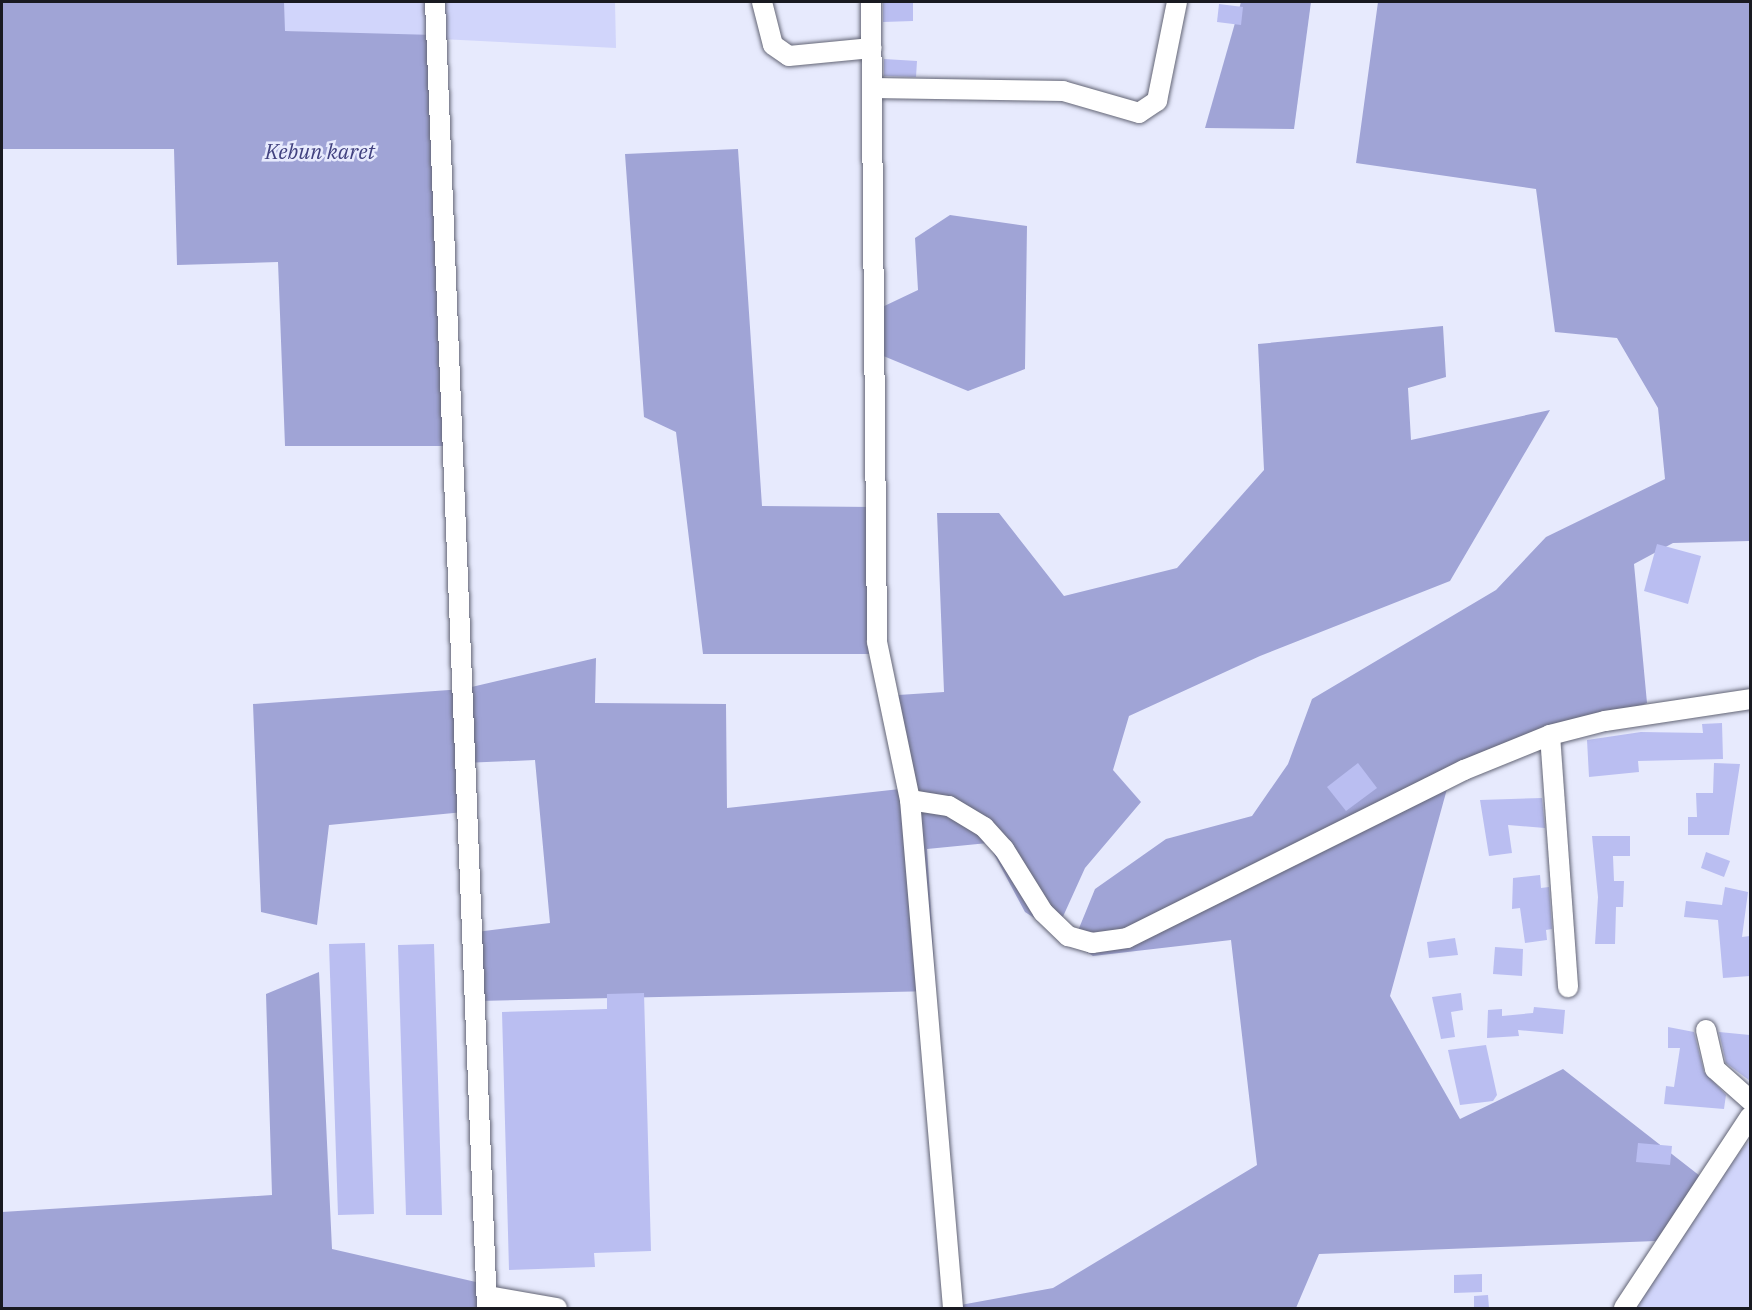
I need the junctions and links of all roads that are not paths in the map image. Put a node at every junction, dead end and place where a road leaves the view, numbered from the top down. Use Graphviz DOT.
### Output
graph roads {
  1 [pos="435,2"];
  2 [pos="762,2"];
  3 [pos="871,2"];
  4 [pos="1177,2"];
  5 [pos="872,48"];
  6 [pos="873,88"];
  7 [pos="1750,699"];
  8 [pos="1550,735"];
  9 [pos="910,800"];
  10 [pos="1568,987"];
  11 [pos="1706,1030"];
  12 [pos="1750,1100"];
  13 [pos="1750,1117"];
  14 [pos="487,1302"];
  15 [pos="557,1308"];
  16 [pos="953,1308"];
  17 [pos="1624,1308"];
  1 -- 14 [label="street"];
  2 -- 5 [label="street"];
  3 -- 5 [label="street"];
  4 -- 6 [label="street"];
  5 -- 6 [label="street"];
  6 -- 9 [label="street"];
  7 -- 8 [label="street"];
  8 -- 9 [label="street"];
  8 -- 10 [label="street"];
  9 -- 16 [label="street"];
  11 -- 12 [label="street"];
  13 -- 17 [label="street"];
  14 -- 15 [label="street"];
}
